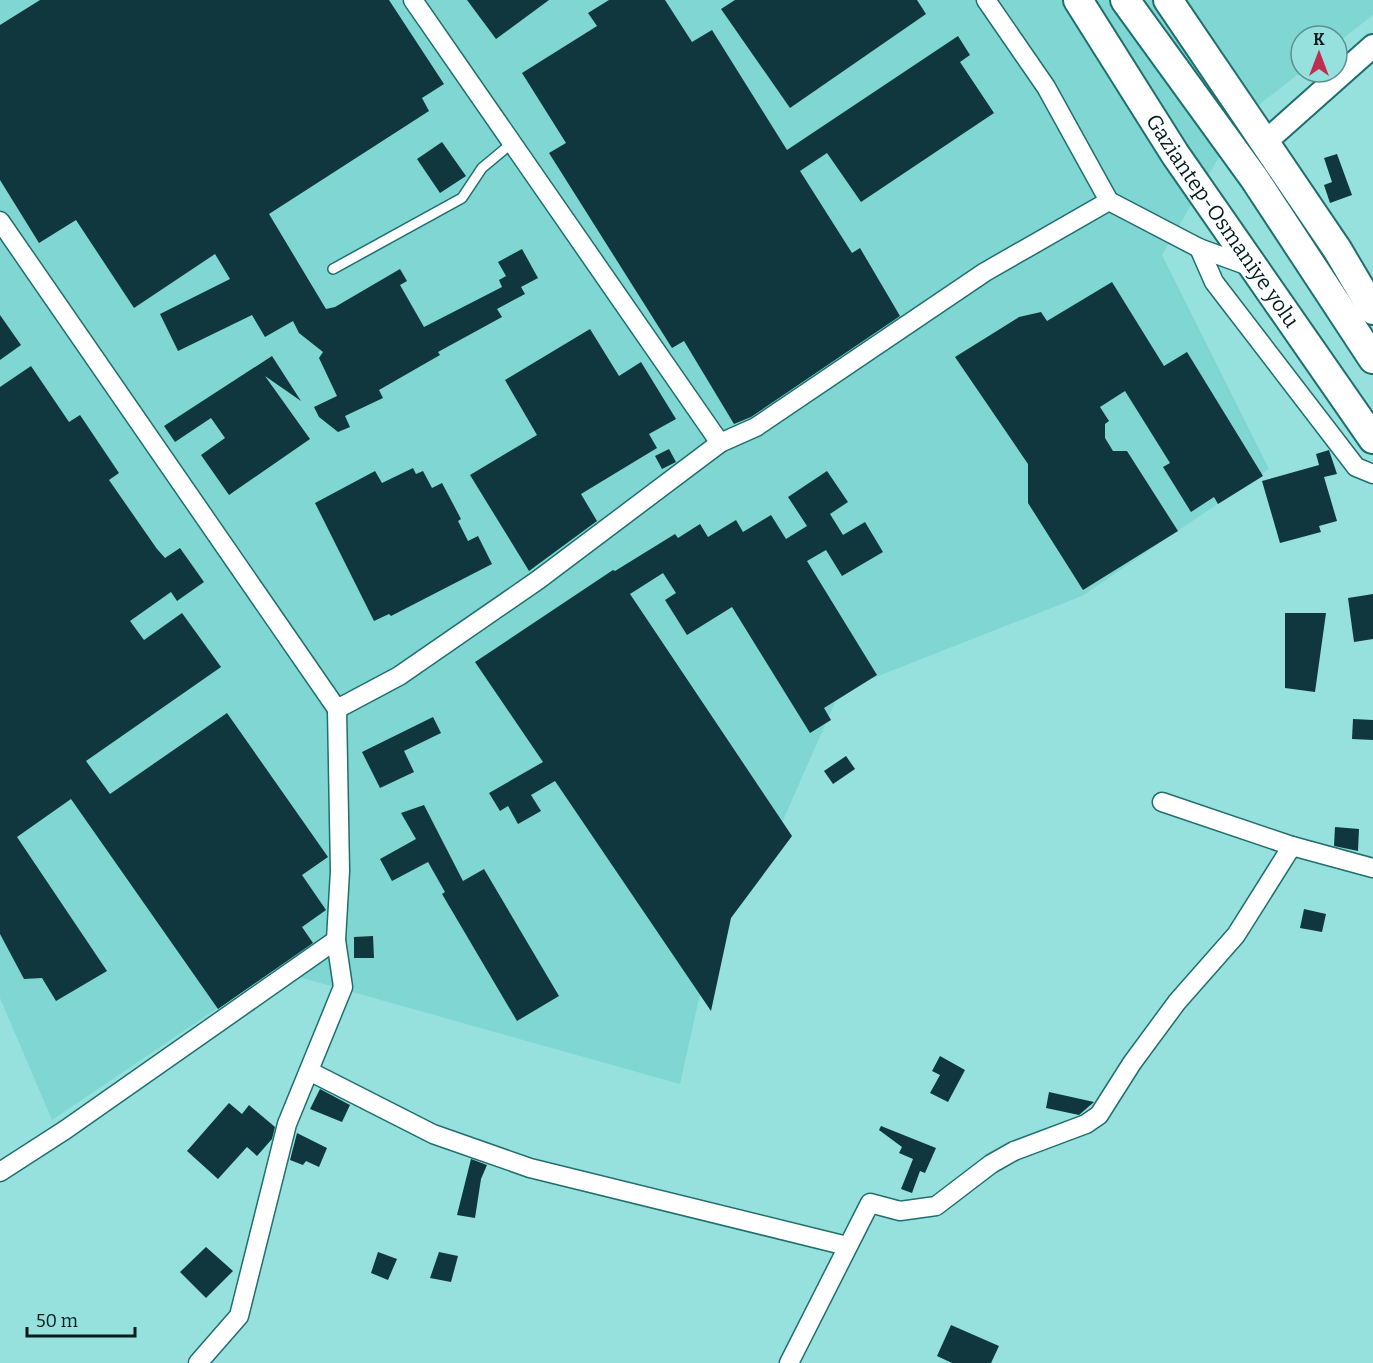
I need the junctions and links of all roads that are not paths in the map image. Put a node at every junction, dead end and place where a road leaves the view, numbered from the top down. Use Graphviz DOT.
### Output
graph roads {
  1 [pos="413,0"];
  2 [pos="986,0"];
  3 [pos="1060,0"];
  4 [pos="1078,0"];
  5 [pos="1125,0"];
  6 [pos="1147,0"];
  7 [pos="1168,0"];
  8 [pos="1373,46"];
  9 [pos="1208,116"];
  10 [pos="512,143"];
  11 [pos="1264,143"];
  12 [pos="1175,154"];
  13 [pos="1109,201"];
  14 [pos="0,221"];
  15 [pos="1198,248"];
  16 [pos="1254,268"];
  17 [pos="333,269"];
  18 [pos="1373,310"];
  19 [pos="1373,359"];
  20 [pos="1373,439"];
  21 [pos="720,443"];
  22 [pos="1373,474"];
  23 [pos="338,709"];
  24 [pos="1162,802"];
  25 [pos="1292,846"];
  26 [pos="1373,868"];
  27 [pos="336,940"];
  28 [pos="309,1071"];
  29 [pos="0,1172"];
  30 [pos="847,1245"];
  31 [pos="198,1363"];
  32 [pos="789,1363"];
  1 -- 10 [label="street"];
  2 -- 13 [label="street"];
  3 -- 12 [label="highway"];
  4 -- 12 [label="highway, Gaziantep-Osmaniye yolu"];
  5 -- 9 [label="highway"];
  6 -- 9 [label="highway"];
  7 -- 11 [label="highway"];
  8 -- 11 [label="street"];
  9 -- 19 [label="highway"];
  10 -- 17 [label="lane"];
  10 -- 21 [label="street"];
  11 -- 18 [label="highway"];
  12 -- 16 [label="highway, Gaziantep-Osmaniye yolu"];
  13 -- 15 [label="street"];
  13 -- 21 [label="street"];
  14 -- 23 [label="street"];
  15 -- 16 [label="street"];
  15 -- 22 [label="street"];
  16 -- 20 [label="highway, Gaziantep-Osmaniye yolu"];
  21 -- 23 [label="street"];
  23 -- 27 [label="street"];
  24 -- 25 [label="street"];
  25 -- 26 [label="street"];
  25 -- 30 [label="street"];
  27 -- 28 [label="street"];
  27 -- 29 [label="street"];
  28 -- 30 [label="street"];
  28 -- 31 [label="street"];
  30 -- 32 [label="street"];
}
